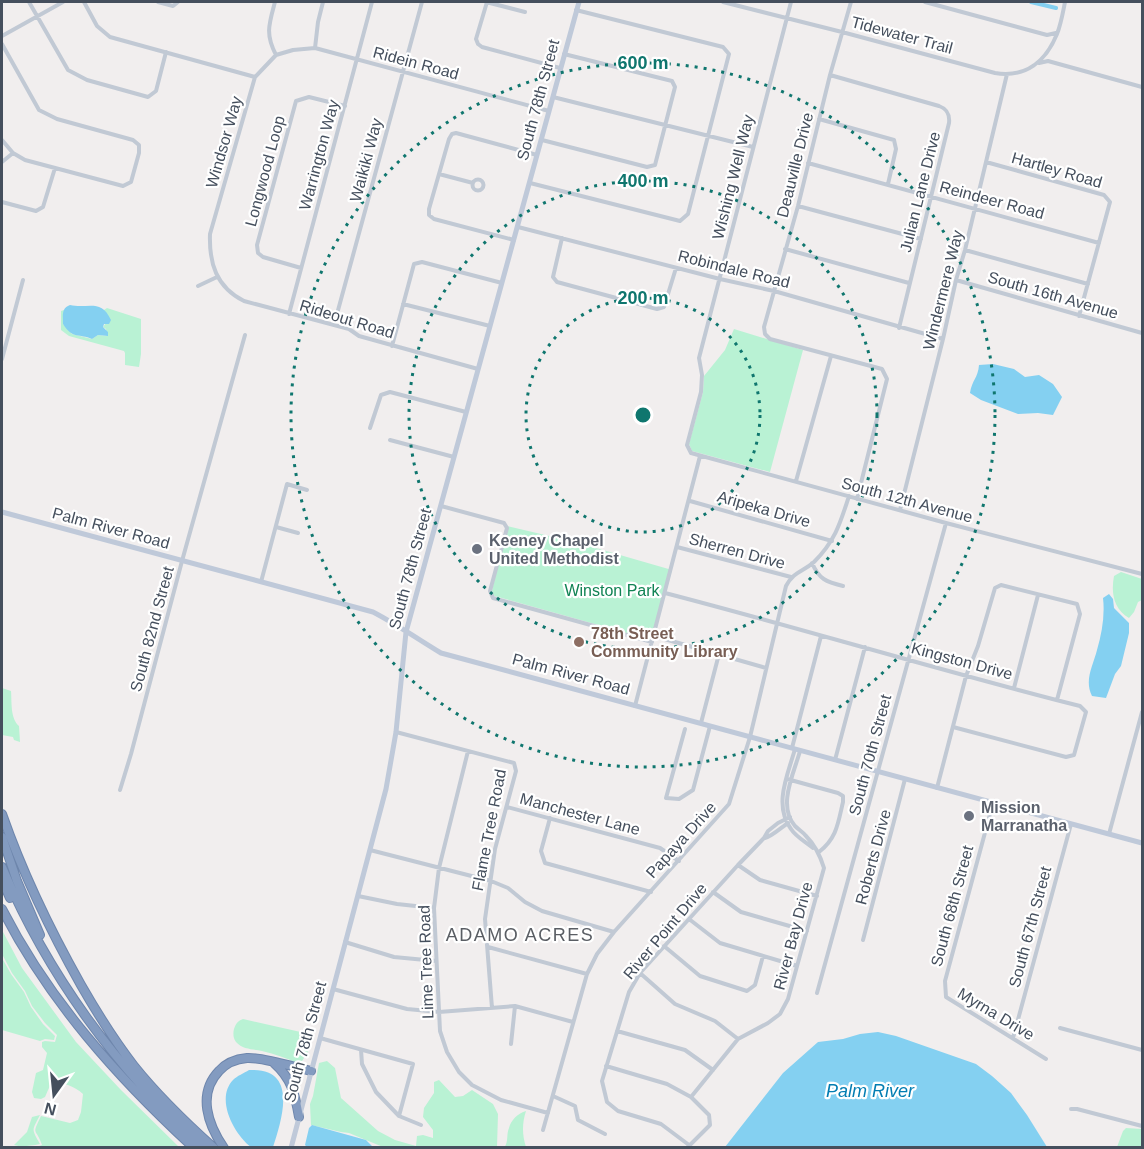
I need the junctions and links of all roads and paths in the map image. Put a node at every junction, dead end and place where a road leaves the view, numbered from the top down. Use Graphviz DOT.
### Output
graph roads {
  1 [pos="29,2"];
  2 [pos="63,2"];
  3 [pos="84,2"];
  4 [pos="158,2"];
  5 [pos="178,2"];
  6 [pos="275,2"];
  7 [pos="323,2"];
  8 [pos="372,2"];
  9 [pos="422,2"];
  10 [pos="486,2"];
  11 [pos="579,2"];
  12 [pos="723,2"];
  13 [pos="745,2"];
  14 [pos="791,2"];
  15 [pos="851,2"];
  16 [pos="925,2"];
  17 [pos="1065,2"];
  18 [pos="744,7"];
  19 [pos="576,10"];
  20 [pos="525,12"];
  21 [pos="37,16"];
  22 [pos="787,17"];
  23 [pos="842,32"];
  24 [pos="1057,33"];
  25 [pos="2,36"];
  26 [pos="2,44"];
  27 [pos="315,48"];
  28 [pos="166,52"];
  29 [pos="564,54"];
  30 [pos="276,55"];
  31 [pos="356,59"];
  32 [pos="1039,63"];
  33 [pos="560,68"];
  34 [pos="403,72"];
  35 [pos="1007,74"];
  36 [pos="830,75"];
  37 [pos="255,77"];
  38 [pos="1143,87"];
  39 [pos="553,96"];
  40 [pos="345,106"];
  41 [pos="549,111"];
  42 [pos="819,119"];
  43 [pos="665,125"];
  44 [pos="707,136"];
  45 [pos="541,139"];
  46 [pos="2,140"];
  47 [pos="753,147"];
  48 [pos="13,153"];
  49 [pos="537,154"];
  50 [pos="2,162"];
  51 [pos="986,162"];
  52 [pos="808,163"];
  53 [pos="55,168"];
  54 [pos="439,174"];
  55 [pos="529,182"];
  56 [pos="472,183"];
  57 [pos="888,184"];
  58 [pos="931,196"];
  59 [pos="2,202"];
  60 [pos="798,206"];
  61 [pos="975,208"];
  62 [pos="517,227"];
  63 [pos="562,238"];
  64 [pos="921,239"];
  65 [pos="514,240"];
  66 [pos="1099,243"];
  67 [pos="785,249"];
  68 [pos="965,250"];
  69 [pos="301,268"];
  70 [pos="676,268"];
  71 [pos="217,277"];
  72 [pos="720,279"];
  73 [pos="23,280"];
  74 [pos="956,280"];
  75 [pos="502,283"];
  76 [pos="909,283"];
  77 [pos="1088,284"];
  78 [pos="198,286"];
  79 [pos="774,291"];
  80 [pos="404,304"];
  81 [pos="289,314"];
  82 [pos="1080,316"];
  83 [pos="334,326"];
  84 [pos="490,327"];
  85 [pos="899,328"];
  86 [pos="1143,333"];
  87 [pos="245,335"];
  88 [pos="943,339"];
  89 [pos="392,346"];
  90 [pos="831,356"];
  91 [pos="2,359"];
  92 [pos="478,369"];
  93 [pos="466,412"];
  94 [pos="370,428"];
  95 [pos="390,440"];
  96 [pos="700,456"];
  97 [pos="454,457"];
  98 [pos="796,481"];
  99 [pos="307,490"];
  100 [pos="849,496"];
  101 [pos="857,499"];
  102 [pos="690,501"];
  103 [pos="441,506"];
  104 [pos="900,510"];
  105 [pos="2,512"];
  106 [pos="946,524"];
  107 [pos="276,527"];
  108 [pos="298,532"];
  109 [pos="832,541"];
  110 [pos="677,547"];
  111 [pos="182,561"];
  112 [pos="813,563"];
  113 [pos="1143,574"];
  114 [pos="791,577"];
  115 [pos="261,582"];
  116 [pos="843,586"];
  117 [pos="665,593"];
  118 [pos="1038,595"];
  119 [pos="777,622"];
  120 [pos="406,632"];
  121 [pos="654,636"];
  122 [pos="822,636"];
  123 [pos="652,642"];
  124 [pos="865,647"];
  125 [pos="719,654"];
  126 [pos="908,659"];
  127 [pos="766,668"];
  128 [pos="966,675"];
  129 [pos="1014,688"];
  130 [pos="1057,700"];
  131 [pos="635,706"];
  132 [pos="1143,712"];
  133 [pos="701,723"];
  134 [pos="710,726"];
  135 [pos="953,727"];
  136 [pos="685,729"];
  137 [pos="396,732"];
  138 [pos="750,737"];
  139 [pos="796,750"];
  140 [pos="468,751"];
  141 [pos="835,760"];
  142 [pos="878,772"];
  143 [pos="789,779"];
  144 [pos="905,779"];
  145 [pos="937,788"];
  146 [pos="120,790"];
  147 [pos="993,802"];
  148 [pos="507,807"];
  149 [pos="2,814"];
  150 [pos="550,818"];
  151 [pos="789,820"];
  152 [pos="1071,824"];
  153 [pos="1109,834"];
  154 [pos="2,837"];
  155 [pos="1143,843"];
  156 [pos="370,850"];
  157 [pos="819,852"];
  158 [pos="679,861"];
  159 [pos="738,865"];
  160 [pos="2,867"];
  161 [pos="439,868"];
  162 [pos="2,880"];
  163 [pos="491,881"];
  164 [pos="651,892"];
  165 [pos="713,892"];
  166 [pos="358,896"];
  167 [pos="817,896"];
  168 [pos="434,908"];
  169 [pos="2,909"];
  170 [pos="689,919"];
  171 [pos="807,931"];
  172 [pos="614,932"];
  173 [pos="863,940"];
  174 [pos="345,942"];
  175 [pos="664,946"];
  176 [pos="488,947"];
  177 [pos="763,956"];
  178 [pos="436,961"];
  179 [pos="797,966"];
  180 [pos="640,973"];
  181 [pos="587,974"];
  182 [pos="58,977"];
  183 [pos="945,981"];
  184 [pos="333,989"];
  185 [pos="69,993"];
  186 [pos="818,993"];
  187 [pos="515,1006"];
  188 [pos="492,1008"];
  189 [pos="439,1012"];
  190 [pos="573,1022"];
  191 [pos="1060,1028"];
  192 [pos="617,1031"];
  193 [pos="320,1038"];
  194 [pos="1013,1038"];
  195 [pos="738,1039"];
  196 [pos="512,1044"];
  197 [pos="361,1050"];
  198 [pos="1143,1050"];
  199 [pos="1046,1059"];
  200 [pos="273,1062"];
  201 [pos="606,1066"];
  202 [pos="713,1070"];
  203 [pos="311,1071"];
  204 [pos="553,1096"];
  205 [pos="691,1097"];
  206 [pos="1071,1109"];
  207 [pos="548,1113"];
  208 [pos="399,1116"];
  209 [pos="299,1117"];
  210 [pos="421,1125"];
  211 [pos="1143,1126"];
  212 [pos="543,1130"];
  213 [pos="604,1134"];
  214 [pos="688,1146"];
  215 [pos="194,1148"];
  216 [pos="204,1148"];
  217 [pos="214,1148"];
  218 [pos="224,1148"];
  219 [pos="291,1148"];
  1 -- 21 [label="street"];
  2 -- 21 [label="street"];
  3 -- 28 [label="street"];
  4 -- 5 [label="street"];
  6 -- 30 [label="street"];
  7 -- 27 [label="street"];
  8 -- 31 [label="street, Warrington Way"];
  9 -- 34 [label="street, Waikiki Way"];
  10 -- 20 [label="street"];
  10 -- 33 [label="street"];
  11 -- 19 [label="street, South 78th Street"];
  12 -- 18 [label="street, Tidewater Trail"];
  13 -- 18 [label="street"];
  14 -- 22 [label="street, Wishing Well Way"];
  15 -- 23 [label="street, Deauville Drive"];
  16 -- 24 [label="street"];
  17 -- 24 [label="street"];
  18 -- 22 [label="street, Tidewater Trail"];
  19 -- 29 [label="street, South 78th Street"];
  19 -- 44 [label="street"];
  21 -- 25 [label="street"];
  21 -- 28 [label="street"];
  22 -- 23 [label="street, Tidewater Trail"];
  22 -- 47 [label="street, Wishing Well Way"];
  23 -- 35 [label="street, Tidewater Trail"];
  23 -- 36 [label="street, Deauville Drive"];
  24 -- 32 [label="street"];
  26 -- 53 [label="street"];
  27 -- 30 [label="street, Ridein Road"];
  27 -- 31 [label="street, Ridein Road"];
  28 -- 37 [label="street"];
  29 -- 33 [label="street, South 78th Street"];
  29 -- 43 [label="street"];
  30 -- 37 [label="street, Windsor Way"];
  31 -- 34 [label="street, Ridein Road"];
  31 -- 40 [label="street, Warrington Way"];
  32 -- 35 [label="street, Tidewater Trail"];
  32 -- 38 [label="street"];
  33 -- 39 [label="street, South 78th Street"];
  34 -- 41 [label="street, Ridein Road"];
  34 -- 83 [label="street, Waikiki Way"];
  35 -- 51 [label="street, Windermere Way"];
  36 -- 42 [label="street, Deauville Drive"];
  36 -- 58 [label="street, Julian Lane Drive"];
  37 -- 71 [label="street, Windsor Way"];
  39 -- 41 [label="street, South 78th Street"];
  39 -- 43 [label="street"];
  40 -- 69 [label="street, Warrington Way"];
  40 -- 69 [label="street, Longwood Loop"];
  41 -- 45 [label="street, South 78th Street"];
  42 -- 52 [label="street, Deauville Drive"];
  42 -- 57 [label="street"];
  43 -- 44 [label="street"];
  43 -- 45 [label="street"];
  44 -- 47 [label="street"];
  44 -- 55 [label="street"];
  45 -- 49 [label="street, South 78th Street"];
  46 -- 48 [label="street"];
  47 -- 72 [label="street, Wishing Well Way"];
  48 -- 50 [label="street"];
  48 -- 53 [label="street"];
  49 -- 54 [label="street"];
  49 -- 55 [label="street, South 78th Street"];
  51 -- 61 [label="street, Windermere Way"];
  51 -- 66 [label="street, Hartley Road"];
  52 -- 57 [label="street, Reindeer Road"];
  52 -- 60 [label="street, Deauville Drive"];
  53 -- 59 [label="street"];
  54 -- 56 [label="street"];
  54 -- 65 [label="street"];
  55 -- 62 [label="street, South 78th Street"];
  57 -- 58 [label="street, Reindeer Road"];
  58 -- 61 [label="street, Reindeer Road"];
  58 -- 64 [label="street, Julian Lane Drive"];
  60 -- 64 [label="street"];
  60 -- 67 [label="street, Deauville Drive"];
  61 -- 66 [label="street, Reindeer Road"];
  61 -- 68 [label="street, Windermere Way"];
  62 -- 63 [label="street, Robindale Road"];
  62 -- 65 [label="street, South 78th Street"];
  63 -- 70 [label="street, Robindale Road"];
  63 -- 70 [label="street"];
  64 -- 76 [label="street, Julian Lane Drive"];
  65 -- 75 [label="street, South 78th Street"];
  66 -- 77 [label="street, Hartley Road"];
  67 -- 76 [label="street"];
  67 -- 79 [label="street, Deauville Drive"];
  68 -- 74 [label="street, Windermere Way"];
  68 -- 77 [label="street"];
  69 -- 81 [label="street, Warrington Way"];
  70 -- 72 [label="street, Robindale Road"];
  71 -- 78 [label="street"];
  71 -- 81 [label="street, Rideout Road"];
  72 -- 79 [label="street, Robindale Road"];
  72 -- 96 [label="street, Wishing Well Way"];
  73 -- 91 [label="street"];
  74 -- 82 [label="street, South 16th Avenue"];
  74 -- 88 [label="street, Windermere Way"];
  75 -- 80 [label="street"];
  75 -- 84 [label="street, South 78th Street"];
  76 -- 85 [label="street, Julian Lane Drive"];
  77 -- 82 [label="street, Hartley Road"];
  79 -- 85 [label="street, Robindale Road"];
  79 -- 90 [label="street, Deauville Drive"];
  80 -- 84 [label="street"];
  80 -- 89 [label="street"];
  81 -- 83 [label="street, Rideout Road"];
  82 -- 86 [label="street, South 16th Avenue"];
  83 -- 89 [label="street, Rideout Road"];
  84 -- 92 [label="street, South 78th Street"];
  85 -- 88 [label="street, Robindale Road"];
  87 -- 111 [label="street, South 82nd Street"];
  88 -- 104 [label="street, Windermere Way"];
  89 -- 92 [label="street, Rideout Road"];
  90 -- 98 [label="street"];
  90 -- 101 [label="street"];
  92 -- 93 [label="street, South 78th Street"];
  93 -- 94 [label="street"];
  93 -- 97 [label="street, South 78th Street"];
  95 -- 97 [label="street"];
  96 -- 98 [label="street, South 12th Avenue"];
  96 -- 102 [label="street"];
  97 -- 103 [label="street, South 78th Street"];
  98 -- 100 [label="street, South 12th Avenue"];
  99 -- 107 [label="street"];
  100 -- 101 [label="street, South 12th Avenue"];
  100 -- 109 [label="street"];
  101 -- 104 [label="street, South 12th Avenue"];
  102 -- 109 [label="street, Aripeka Drive"];
  102 -- 110 [label="street"];
  103 -- 120 [label="street, South 78th Street"];
  103 -- 123 [label="street"];
  104 -- 106 [label="street, South 12th Avenue"];
  105 -- 111 [label="street, Palm River Road"];
  106 -- 113 [label="street, South 12th Avenue"];
  106 -- 126 [label="street, South 70th Street"];
  107 -- 108 [label="street"];
  107 -- 115 [label="street"];
  109 -- 112 [label="street"];
  110 -- 114 [label="street, Sherren Drive"];
  110 -- 117 [label="street"];
  111 -- 115 [label="street, Palm River Road"];
  111 -- 146 [label="street, South 82nd Street"];
  112 -- 114 [label="street"];
  112 -- 116 [label="street"];
  114 -- 119 [label="street, Papaya Drive"];
  115 -- 120 [label="street, Palm River Road"];
  117 -- 119 [label="street, Kingston Drive"];
  117 -- 121 [label="street"];
  118 -- 128 [label="street"];
  118 -- 129 [label="street"];
  118 -- 130 [label="street"];
  119 -- 122 [label="street, Kingston Drive"];
  119 -- 127 [label="street, Papaya Drive"];
  120 -- 131 [label="street, Palm River Road"];
  120 -- 137 [label="street, South 78th Street"];
  121 -- 123 [label="street"];
  121 -- 125 [label="street"];
  122 -- 124 [label="street, Kingston Drive"];
  122 -- 139 [label="street"];
  123 -- 131 [label="street"];
  124 -- 126 [label="street, Kingston Drive"];
  124 -- 141 [label="street"];
  125 -- 127 [label="street"];
  125 -- 133 [label="street"];
  126 -- 128 [label="street, Kingston Drive"];
  126 -- 142 [label="street, South 70th Street"];
  127 -- 138 [label="street, Papaya Drive"];
  128 -- 129 [label="street, Kingston Drive"];
  128 -- 135 [label="street"];
  129 -- 130 [label="street, Kingston Drive"];
  130 -- 135 [label="street, Kingston Drive"];
  131 -- 133 [label="street, Palm River Road"];
  132 -- 153 [label="street"];
  133 -- 134 [label="street, Palm River Road"];
  134 -- 136 [label="street"];
  134 -- 138 [label="street, Palm River Road"];
  135 -- 145 [label="street"];
  137 -- 140 [label="street"];
  137 -- 156 [label="street, South 78th Street"];
  138 -- 139 [label="street, Palm River Road"];
  138 -- 158 [label="street, Papaya Drive"];
  139 -- 141 [label="street, Palm River Road"];
  139 -- 143 [label="street"];
  140 -- 148 [label="street, Flame Tree Road"];
  140 -- 161 [label="street, Lime Tree Road"];
  141 -- 142 [label="street, Palm River Road"];
  142 -- 144 [label="street, Palm River Road"];
  142 -- 186 [label="street, South 70th Street"];
  143 -- 151 [label="street"];
  143 -- 157 [label="street"];
  144 -- 145 [label="street, Palm River Road"];
  144 -- 173 [label="street, Roberts Drive"];
  145 -- 147 [label="street, Palm River Road"];
  147 -- 152 [label="street, Palm River Road"];
  147 -- 183 [label="street, South 68th Street"];
  148 -- 150 [label="street, Manchester Lane"];
  148 -- 163 [label="street, Flame Tree Road"];
  149 -- 217 [label="highway"];
  150 -- 158 [label="street, Manchester Lane"];
  150 -- 164 [label="street"];
  151 -- 157 [label="street"];
  151 -- 159 [label="street, River Point Drive"];
  152 -- 153 [label="street, Palm River Road"];
  152 -- 194 [label="street, South 67th Street"];
  153 -- 155 [label="street, Palm River Road"];
  154 -- 182 [label="highway"];
  156 -- 161 [label="street"];
  156 -- 166 [label="street, South 78th Street"];
  157 -- 167 [label="street, River Bay Drive"];
  158 -- 164 [label="street, Papaya Drive"];
  159 -- 165 [label="street, River Point Drive"];
  159 -- 167 [label="street"];
  160 -- 182 [label="highway"];
  161 -- 163 [label="street"];
  161 -- 168 [label="street, Lime Tree Road"];
  162 -- 185 [label="highway"];
  163 -- 172 [label="street"];
  163 -- 176 [label="street, Flame Tree Road"];
  164 -- 172 [label="street, Papaya Drive"];
  165 -- 170 [label="street, River Point Drive"];
  165 -- 171 [label="street"];
  166 -- 168 [label="street"];
  166 -- 174 [label="street, South 78th Street"];
  167 -- 171 [label="street, River Bay Drive"];
  168 -- 178 [label="street, Lime Tree Road"];
  169 -- 215 [label="highway"];
  170 -- 175 [label="street, River Point Drive"];
  170 -- 177 [label="street"];
  171 -- 179 [label="street, River Bay Drive"];
  172 -- 181 [label="street, Papaya Drive"];
  174 -- 178 [label="street"];
  174 -- 184 [label="street, South 78th Street"];
  175 -- 177 [label="street"];
  175 -- 180 [label="street, River Point Drive"];
  176 -- 181 [label="street"];
  176 -- 188 [label="street, Flame Tree Road"];
  177 -- 179 [label="street"];
  178 -- 189 [label="street, Lime Tree Road"];
  179 -- 195 [label="street, River Bay Drive"];
  180 -- 192 [label="street, River Point Drive"];
  180 -- 195 [label="street"];
  181 -- 190 [label="street, Papaya Drive"];
  182 -- 185 [label="highway"];
  183 -- 194 [label="street, Myrna Drive"];
  184 -- 189 [label="street"];
  184 -- 193 [label="street, South 78th Street"];
  185 -- 216 [label="highway"];
  187 -- 188 [label="street"];
  187 -- 190 [label="street"];
  187 -- 196 [label="street"];
  188 -- 189 [label="street"];
  189 -- 207 [label="street, Lime Tree Road"];
  190 -- 204 [label="street, Papaya Drive"];
  191 -- 198 [label="street"];
  192 -- 201 [label="street, River Point Drive"];
  192 -- 202 [label="street"];
  193 -- 197 [label="street"];
  193 -- 203 [label="street, South 78th Street"];
  194 -- 199 [label="street, Myrna Drive"];
  195 -- 202 [label="street, River Bay Drive"];
  197 -- 208 [label="street"];
  197 -- 208 [label="street"];
  200 -- 203 [label="highway"];
  200 -- 209 [label="highway"];
  200 -- 218 [label="highway"];
  201 -- 205 [label="street"];
  201 -- 214 [label="street, River Point Drive"];
  202 -- 205 [label="street, River Bay Drive"];
  203 -- 209 [label="street, South 78th Street"];
  204 -- 207 [label="street, Papaya Drive"];
  204 -- 213 [label="street"];
  205 -- 214 [label="street"];
  206 -- 211 [label="street"];
  207 -- 212 [label="street, Papaya Drive"];
  208 -- 210 [label="street"];
  209 -- 219 [label="street, South 78th Street"];
}
